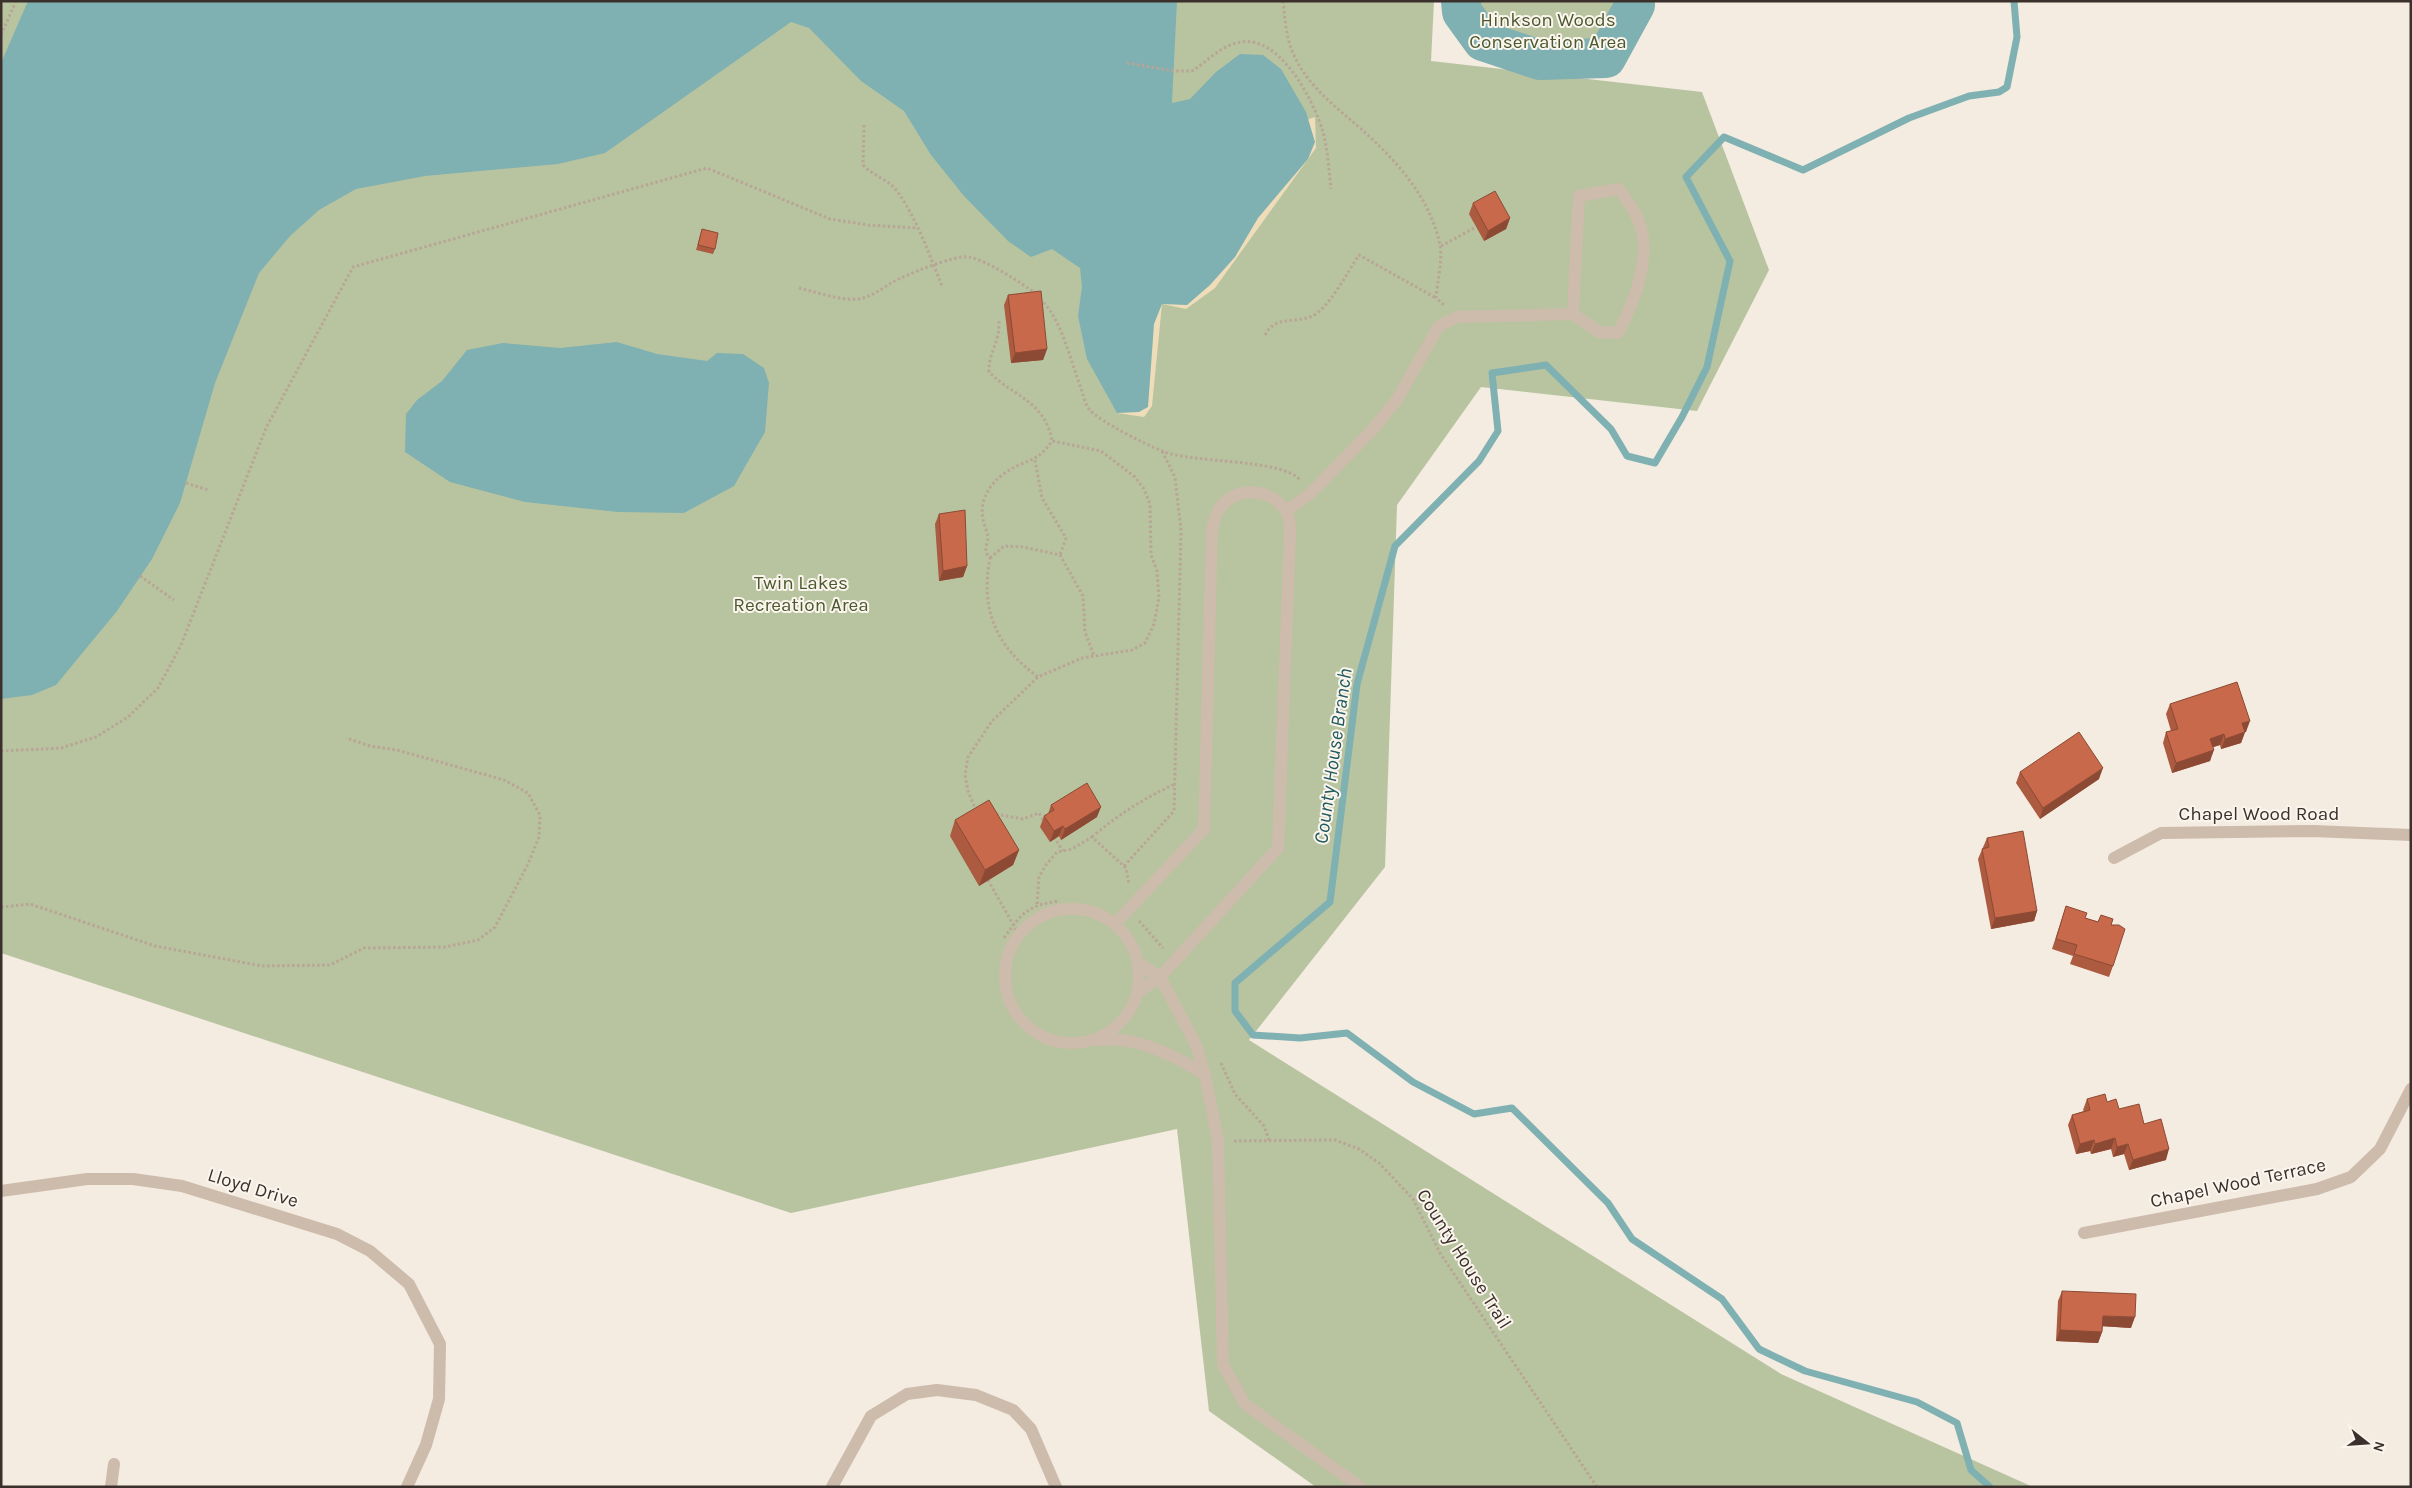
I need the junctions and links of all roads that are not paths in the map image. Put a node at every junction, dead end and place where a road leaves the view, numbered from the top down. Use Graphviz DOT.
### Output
graph roads {
  1 [pos="1573,314"];
  2 [pos="1286,512"];
  3 [pos="2411,835"];
  4 [pos="2114,858"];
  5 [pos="1115,924"];
  6 [pos="1138,964"];
  7 [pos="1160,978"];
  8 [pos="1138,992"];
  9 [pos="1093,1041"];
  10 [pos="1205,1075"];
  11 [pos="2411,1089"];
  12 [pos="1,1191"];
  13 [pos="2084,1233"];
  14 [pos="114,1464"];
  15 [pos="111,1487"];
  16 [pos="407,1487"];
  17 [pos="832,1487"];
  18 [pos="1056,1487"];
  19 [pos="1360,1487"];
  1 -- 1 [label="street"];
  1 -- 2 [label="street"];
  2 -- 5 [label="street"];
  2 -- 7 [label="street"];
  3 -- 4 [label="street, Chapel Wood Road"];
  5 -- 6 [label="street"];
  5 -- 9 [label="street"];
  6 -- 7 [label="street"];
  6 -- 8 [label="street"];
  7 -- 8 [label="street"];
  7 -- 10 [label="street"];
  8 -- 9 [label="street"];
  9 -- 10 [label="street"];
  10 -- 19 [label="street"];
  11 -- 13 [label="street, Chapel Wood Terrace"];
  12 -- 16 [label="street, Lloyd Drive"];
  14 -- 15 [label="street"];
  17 -- 18 [label="street"];
}
